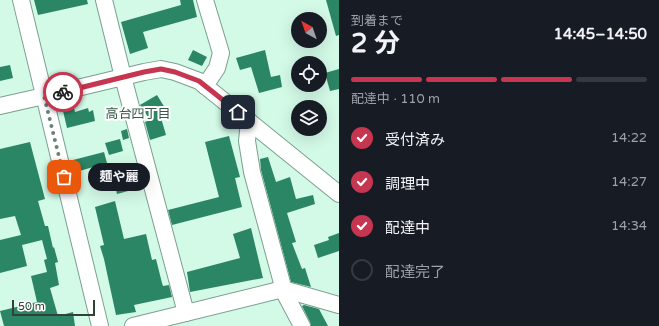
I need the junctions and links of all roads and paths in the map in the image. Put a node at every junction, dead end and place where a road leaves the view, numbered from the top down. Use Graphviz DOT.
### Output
graph roads {
  1 [pos="21,0"];
  2 [pos="104,0"];
  3 [pos="205,0"];
  4 [pos="123,77"];
  5 [pos="205,86"];
  6 [pos="44,96"];
  7 [pos="0,106"];
  8 [pos="249,121"];
  9 [pos="339,194"];
  10 [pos="283,289"];
  11 [pos="339,305"];
  12 [pos="186,313"];
  13 [pos="100,326"];
  14 [pos="133,326"];
  15 [pos="302,326"];
  1 -- 6 [label="street"];
  2 -- 4 [label="street"];
  3 -- 5 [label="street"];
  4 -- 5 [label="street"];
  4 -- 6 [label="street"];
  4 -- 12 [label="street"];
  5 -- 8 [label="street"];
  6 -- 7 [label="street"];
  6 -- 13 [label="street"];
  8 -- 9 [label="street"];
  8 -- 10 [label="street"];
  10 -- 11 [label="street"];
  10 -- 12 [label="street"];
  10 -- 15 [label="street"];
  12 -- 14 [label="street"];
}
